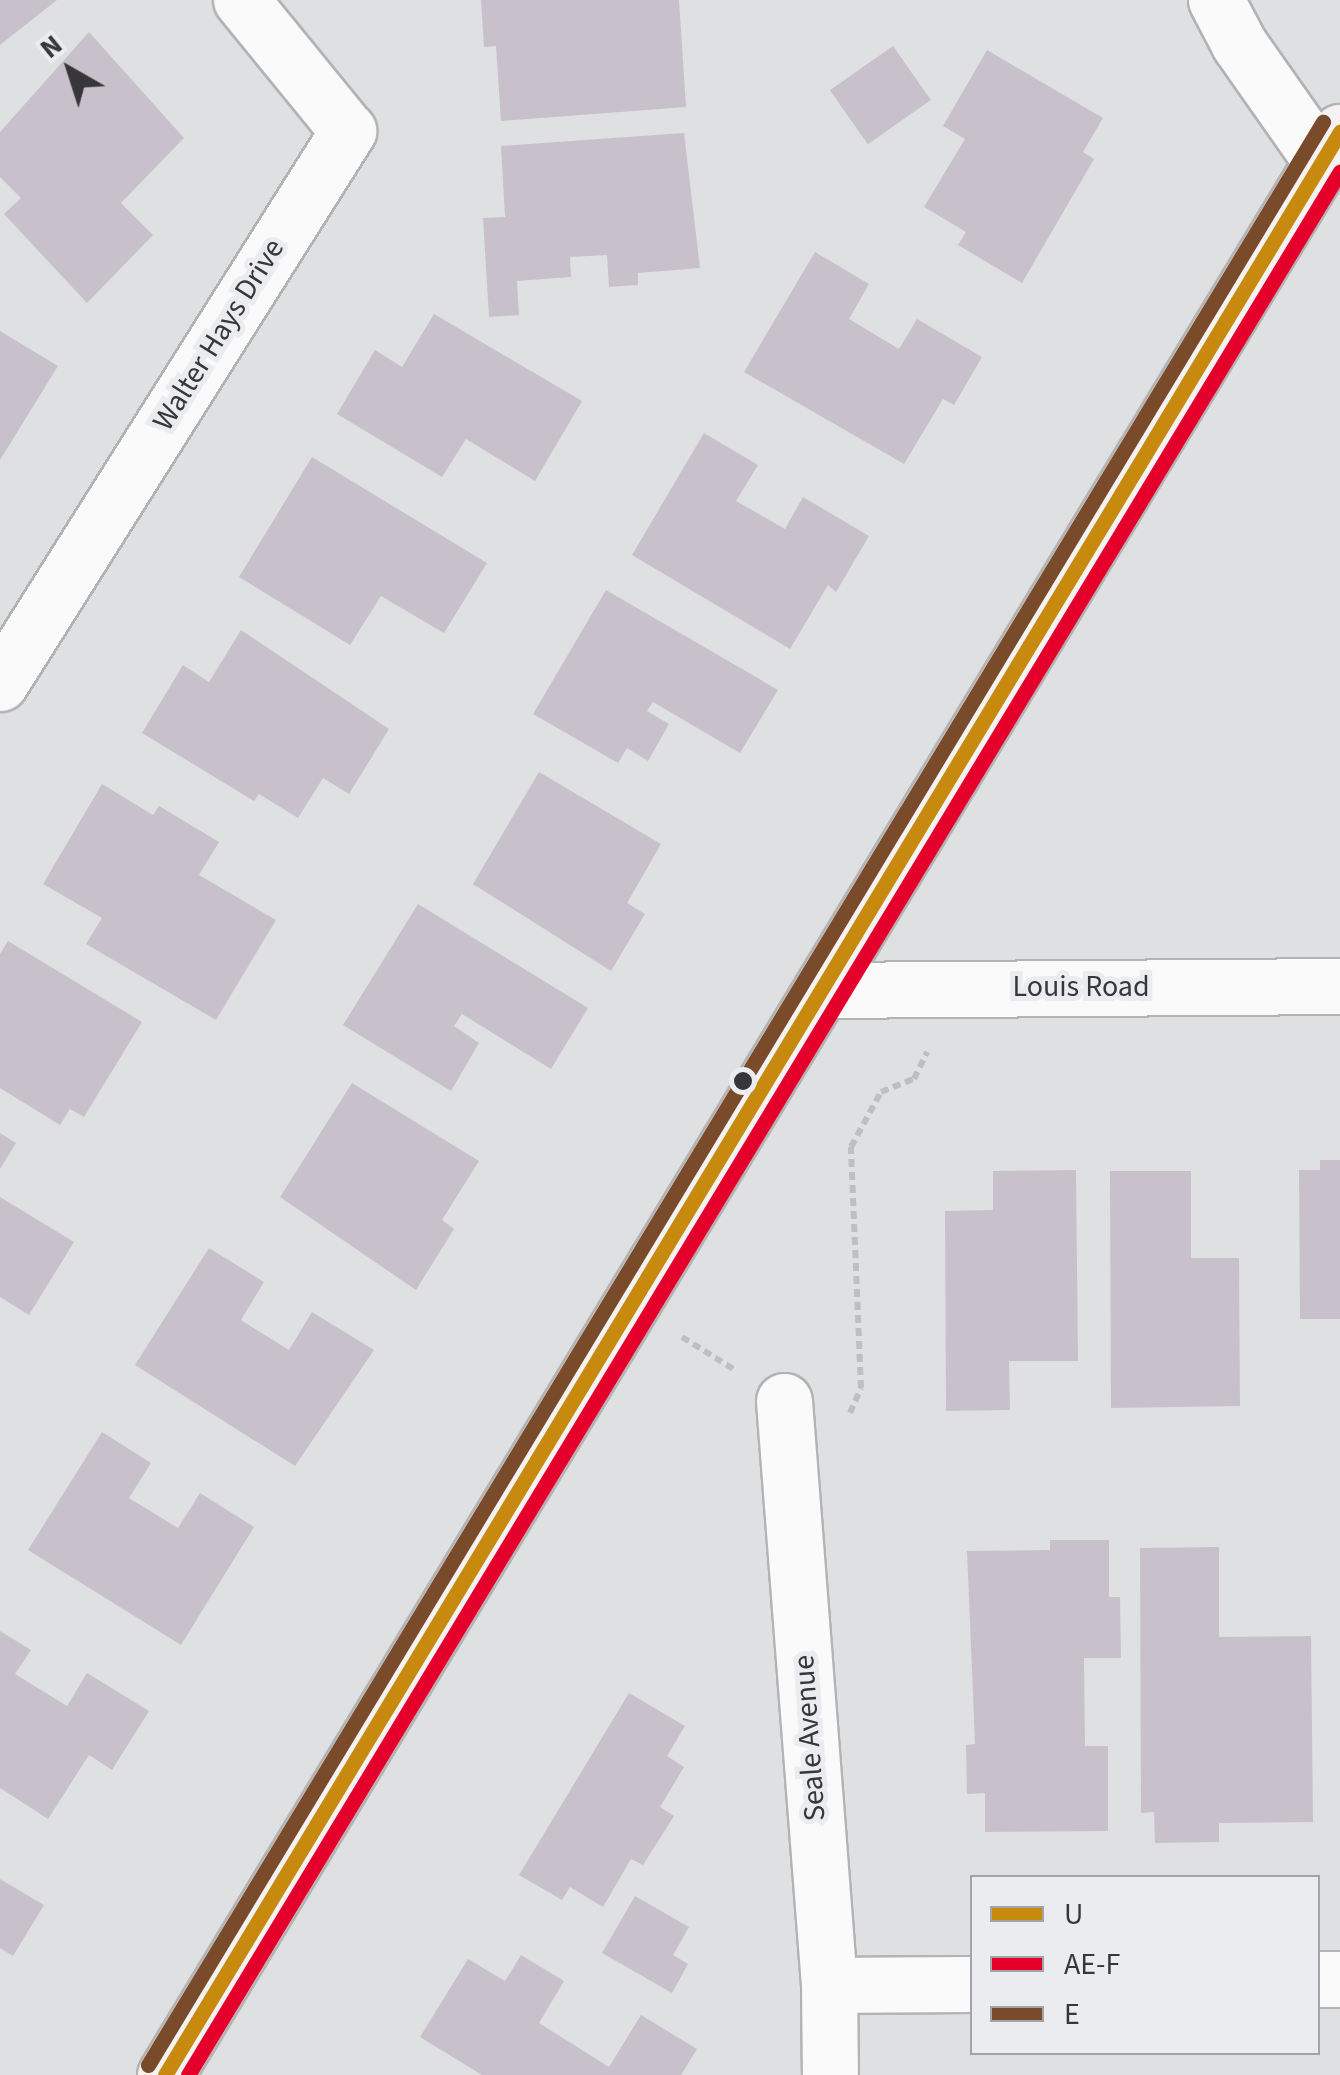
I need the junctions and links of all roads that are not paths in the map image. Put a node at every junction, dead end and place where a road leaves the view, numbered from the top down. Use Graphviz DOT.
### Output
graph roads {
  1 [pos="241,0"];
  2 [pos="1216,0"];
  3 [pos="1331,147"];
  4 [pos="0,683"];
  5 [pos="1340,986"];
  6 [pos="822,990"];
  7 [pos="784,1401"];
  8 [pos="970,1984"];
  9 [pos="829,1985"];
  10 [pos="164,2075"];
  11 [pos="830,2075"];
  1 -- 4 [label="street, Walter Hays Drive"];
  2 -- 3 [label="street"];
  3 -- 6 [label="main road"];
  5 -- 6 [label="street, Louis Road"];
  6 -- 10 [label="main road"];
  7 -- 9 [label="street, Seale Avenue"];
  8 -- 9 [label="street"];
  9 -- 11 [label="street, Seale Avenue"];
}
